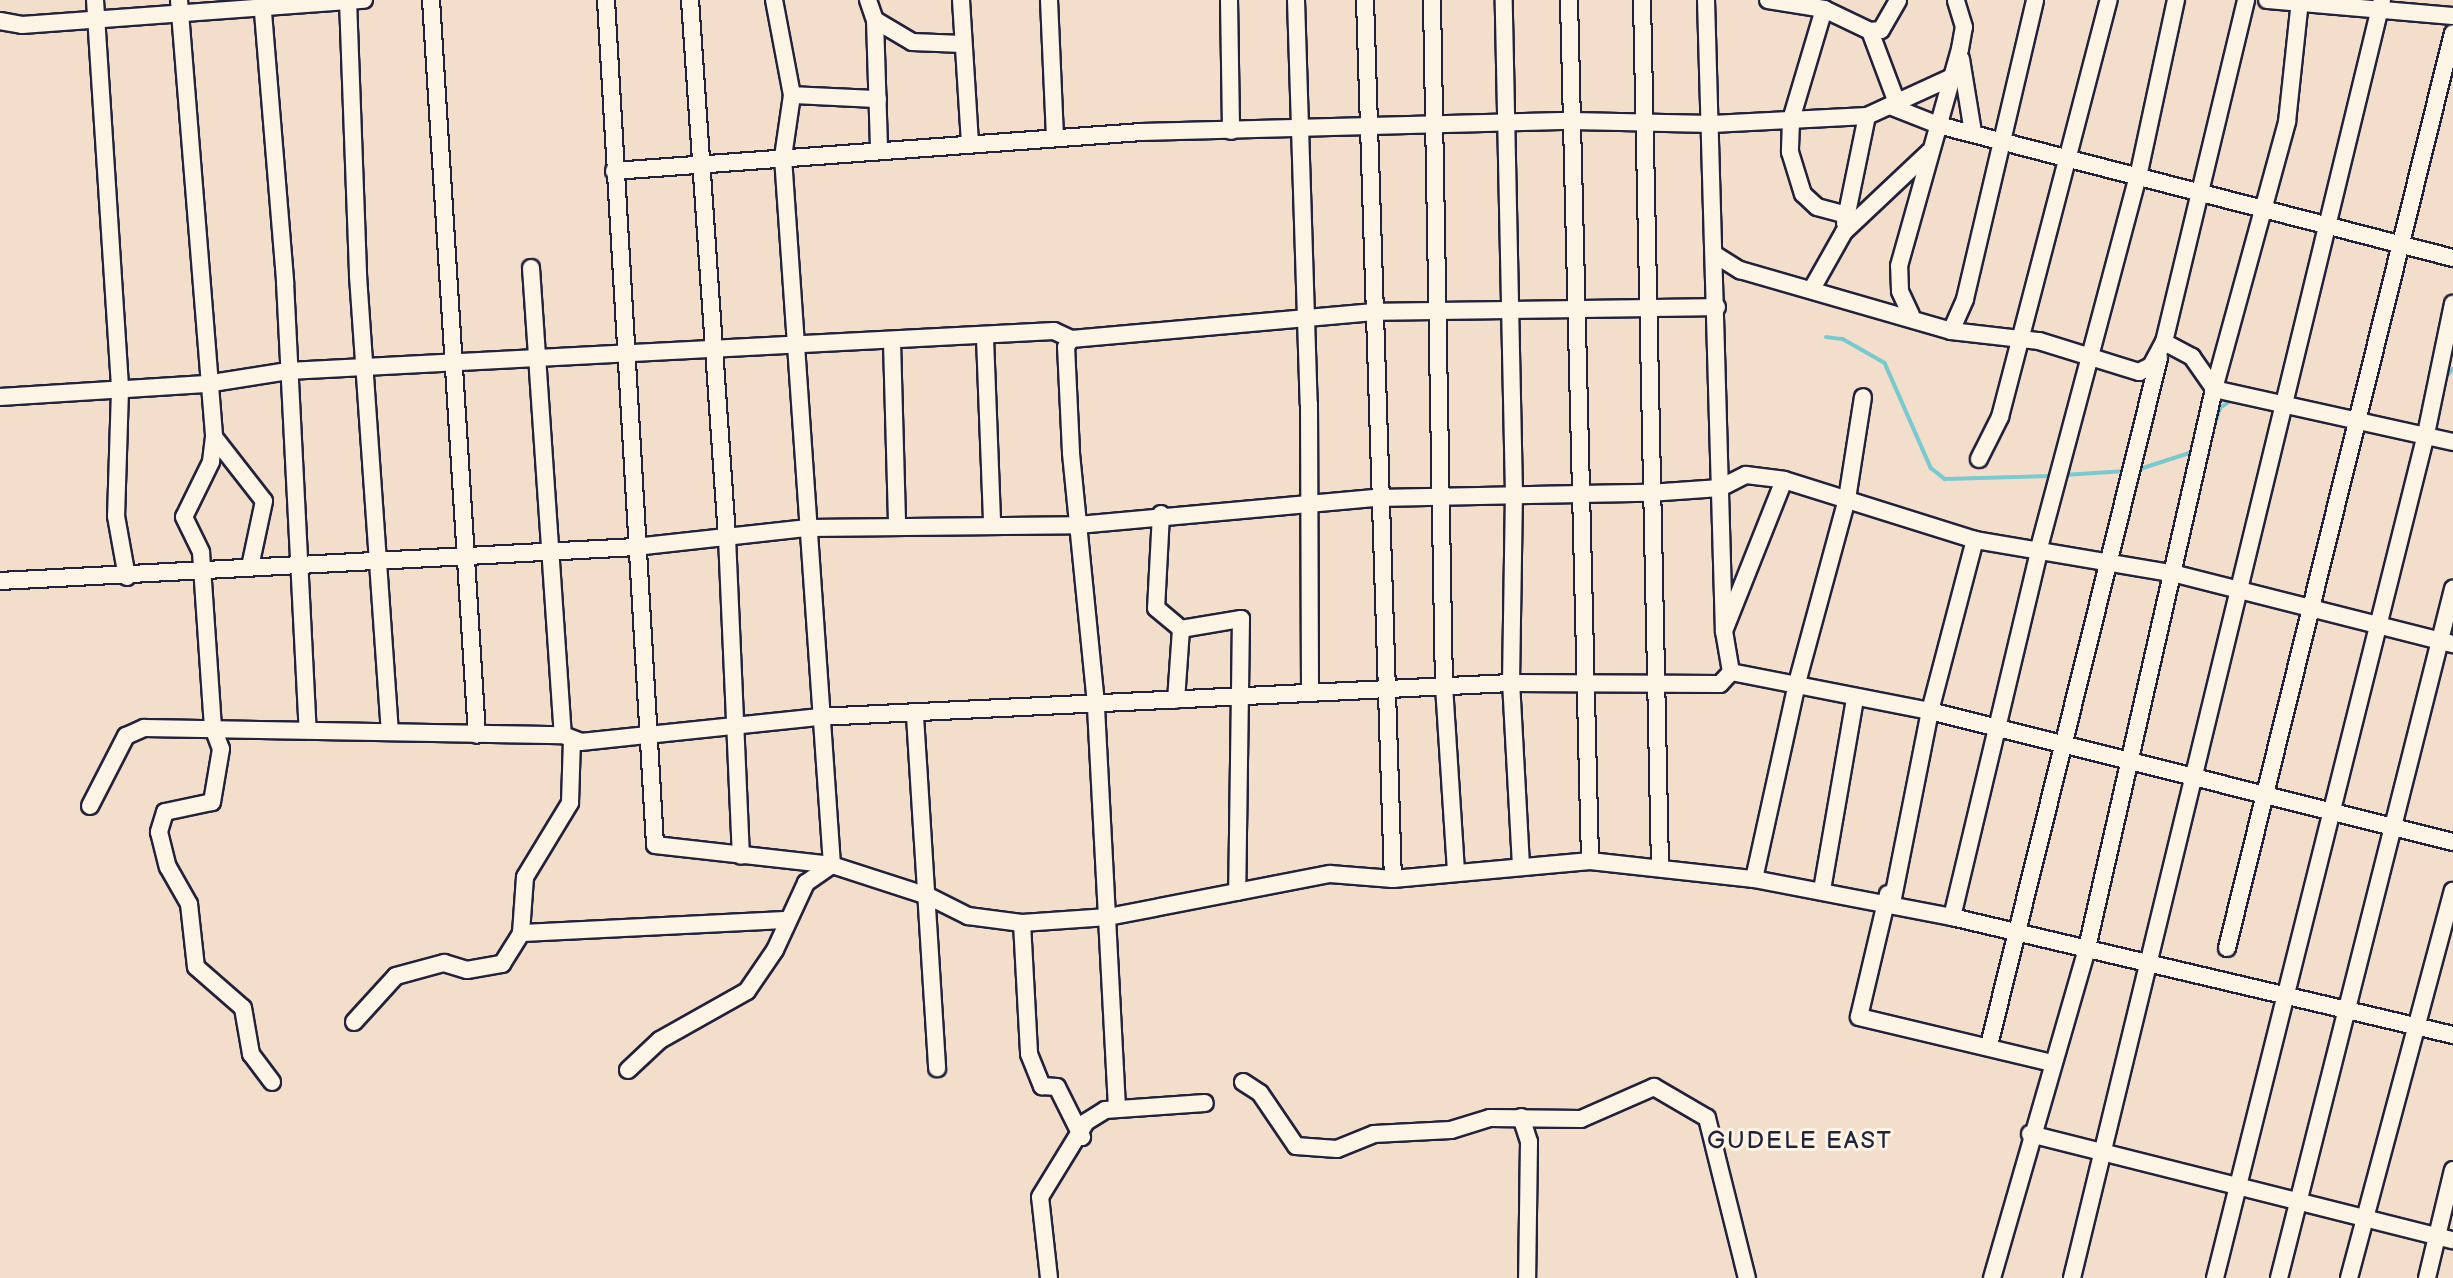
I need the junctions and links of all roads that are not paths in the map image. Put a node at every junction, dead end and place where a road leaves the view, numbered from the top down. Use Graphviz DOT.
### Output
graph roads {
  1 [pos="179,0"];
  2 [pos="262,0"];
  3 [pos="348,0"];
  4 [pos="364,0"];
  5 [pos="431,0"];
  6 [pos="607,0"];
  7 [pos="690,0"];
  8 [pos="774,0"];
  9 [pos="868,0"];
  10 [pos="961,0"];
  11 [pos="1049,0"];
  12 [pos="1229,0"];
  13 [pos="1296,0"];
  14 [pos="1365,0"];
  15 [pos="1432,0"];
  16 [pos="1504,0"];
  17 [pos="1569,0"];
  18 [pos="1642,0"];
  19 [pos="1706,0"];
  20 [pos="1768,0"];
  21 [pos="1898,0"];
  22 [pos="1956,0"];
  23 [pos="2035,0"];
  24 [pos="2109,0"];
  25 [pos="2176,0"];
  26 [pos="2246,0"];
  27 [pos="2267,0"];
  28 [pos="2300,3"];
  29 [pos="2382,3"];
  30 [pos="96,7"];
  31 [pos="1824,9"];
  32 [pos="2453,16"];
  33 [pos="875,20"];
  34 [pos="0,21"];
  35 [pos="1870,31"];
  36 [pos="2453,33"];
  37 [pos="963,44"];
  38 [pos="1960,49"];
  39 [pos="1952,77"];
  40 [pos="792,95"];
  41 [pos="878,99"];
  42 [pos="1894,105"];
  43 [pos="1867,116"];
  44 [pos="1791,120"];
  45 [pos="1571,121"];
  46 [pos="1369,124"];
  47 [pos="1508,124"];
  48 [pos="1712,124"];
  49 [pos="1434,125"];
  50 [pos="1649,125"];
  51 [pos="1938,125"];
  52 [pos="1296,127"];
  53 [pos="1231,131"];
  54 [pos="1973,132"];
  55 [pos="1055,137"];
  56 [pos="2000,141"];
  57 [pos="970,144"];
  58 [pos="878,149"];
  59 [pos="1930,150"];
  60 [pos="2066,156"];
  61 [pos="783,157"];
  62 [pos="700,161"];
  63 [pos="614,171"];
  64 [pos="2138,177"];
  65 [pos="2198,193"];
  66 [pos="2266,206"];
  67 [pos="1846,215"];
  68 [pos="2332,225"];
  69 [pos="1844,232"];
  70 [pos="2398,243"];
  71 [pos="1714,254"];
  72 [pos="2453,258"];
  73 [pos="531,268"];
  74 [pos="1814,287"];
  75 [pos="2453,304"];
  76 [pos="1717,307"];
  77 [pos="1578,310"];
  78 [pos="1646,311"];
  79 [pos="1372,312"];
  80 [pos="1509,312"];
  81 [pos="1440,314"];
  82 [pos="1911,315"];
  83 [pos="1307,316"];
  84 [pos="1951,331"];
  85 [pos="985,338"];
  86 [pos="2020,338"];
  87 [pos="1072,339"];
  88 [pos="892,342"];
  89 [pos="796,345"];
  90 [pos="2161,349"];
  91 [pos="711,351"];
  92 [pos="630,356"];
  93 [pos="2087,356"];
  94 [pos="537,362"];
  95 [pos="449,367"];
  96 [pos="368,371"];
  97 [pos="288,372"];
  98 [pos="206,384"];
  99 [pos="2214,389"];
  100 [pos="120,390"];
  101 [pos="0,397"];
  102 [pos="1863,397"];
  103 [pos="2286,404"];
  104 [pos="2353,419"];
  105 [pos="2426,434"];
  106 [pos="214,437"];
  107 [pos="2453,442"];
  108 [pos="1979,459"];
  109 [pos="1784,480"];
  110 [pos="1720,488"];
  111 [pos="1581,491"];
  112 [pos="1650,493"];
  113 [pos="1514,494"];
  114 [pos="1445,496"];
  115 [pos="1377,498"];
  116 [pos="1847,499"];
  117 [pos="1311,502"];
  118 [pos="1161,514"];
  119 [pos="992,523"];
  120 [pos="897,524"];
  121 [pos="1078,525"];
  122 [pos="808,528"];
  123 [pos="727,537"];
  124 [pos="1975,540"];
  125 [pos="635,547"];
  126 [pos="2039,550"];
  127 [pos="555,551"];
  128 [pos="465,556"];
  129 [pos="379,560"];
  130 [pos="2105,560"];
  131 [pos="297,564"];
  132 [pos="250,567"];
  133 [pos="203,570"];
  134 [pos="2175,574"];
  135 [pos="127,577"];
  136 [pos="0,581"];
  137 [pos="2453,589"];
  138 [pos="2243,591"];
  139 [pos="2309,607"];
  140 [pos="2376,624"];
  141 [pos="1181,629"];
  142 [pos="1724,631"];
  143 [pos="2446,643"];
  144 [pos="1731,672"];
  145 [pos="1653,681"];
  146 [pos="1511,682"];
  147 [pos="1587,683"];
  148 [pos="1797,683"];
  149 [pos="1444,686"];
  150 [pos="1386,691"];
  151 [pos="1310,693"];
  152 [pos="1238,697"];
  153 [pos="1855,698"];
  154 [pos="1176,700"];
  155 [pos="1096,704"];
  156 [pos="1930,711"];
  157 [pos="915,716"];
  158 [pos="818,718"];
  159 [pos="735,724"];
  160 [pos="213,728"];
  161 [pos="1996,729"];
  162 [pos="308,730"];
  163 [pos="390,731"];
  164 [pos="649,731"];
  165 [pos="477,735"];
  166 [pos="567,737"];
  167 [pos="2062,746"];
  168 [pos="2131,762"];
  169 [pos="2197,780"];
  170 [pos="2262,794"];
  171 [pos="90,806"];
  172 [pos="2330,809"];
  173 [pos="2393,828"];
  174 [pos="2453,842"];
  175 [pos="741,856"];
  176 [pos="1590,861"];
  177 [pos="1660,865"];
  178 [pos="832,866"];
  179 [pos="1521,866"];
  180 [pos="1456,872"];
  181 [pos="1393,879"];
  182 [pos="1754,879"];
  183 [pos="1822,890"];
  184 [pos="2453,891"];
  185 [pos="1237,892"];
  186 [pos="928,896"];
  187 [pos="1890,898"];
  188 [pos="1108,917"];
  189 [pos="1952,917"];
  190 [pos="787,920"];
  191 [pos="1023,923"];
  192 [pos="2017,931"];
  193 [pos="521,933"];
  194 [pos="2087,948"];
  195 [pos="2227,948"];
  196 [pos="2150,962"];
  197 [pos="2287,995"];
  198 [pos="2347,1012"];
  199 [pos="354,1023"];
  200 [pos="2412,1026"];
  201 [pos="2453,1035"];
  202 [pos="1989,1045"];
  203 [pos="2052,1063"];
  204 [pos="937,1068"];
  205 [pos="628,1070"];
  206 [pos="1243,1082"];
  207 [pos="272,1083"];
  208 [pos="1205,1103"];
  209 [pos="1117,1108"];
  210 [pos="1521,1117"];
  211 [pos="2030,1134"];
  212 [pos="1082,1137"];
  213 [pos="2103,1152"];
  214 [pos="2453,1170"];
  215 [pos="2236,1185"];
  216 [pos="2298,1203"];
  217 [pos="2364,1219"];
  218 [pos="2445,1238"];
  219 [pos="1049,1278"];
  220 [pos="1527,1278"];
  221 [pos="1748,1278"];
  222 [pos="1992,1278"];
  223 [pos="2072,1278"];
  224 [pos="2215,1278"];
  225 [pos="2279,1278"];
  226 [pos="2349,1278"];
  227 [pos="2427,1278"];
  1 -- 98 [label="street"];
  2 -- 97 [label="street"];
  3 -- 96 [label="street"];
  4 -- 30 [label="street"];
  5 -- 95 [label="street"];
  6 -- 63 [label="street"];
  7 -- 62 [label="street"];
  8 -- 40 [label="street"];
  9 -- 33 [label="street"];
  10 -- 37 [label="street"];
  11 -- 55 [label="street"];
  12 -- 53 [label="street"];
  13 -- 52 [label="street"];
  14 -- 46 [label="street"];
  15 -- 49 [label="street"];
  16 -- 47 [label="street"];
  17 -- 45 [label="street"];
  18 -- 50 [label="street"];
  19 -- 48 [label="street"];
  20 -- 31 [label="street"];
  21 -- 35 [label="street"];
  22 -- 38 [label="street"];
  23 -- 56 [label="street"];
  24 -- 60 [label="street"];
  25 -- 64 [label="street"];
  26 -- 65 [label="street"];
  27 -- 28 [label="street"];
  28 -- 29 [label="street"];
  28 -- 66 [label="street"];
  29 -- 32 [label="street"];
  29 -- 68 [label="street"];
  30 -- 34 [label="street"];
  30 -- 100 [label="street"];
  31 -- 35 [label="street"];
  31 -- 44 [label="street"];
  33 -- 37 [label="street"];
  33 -- 41 [label="street"];
  35 -- 42 [label="street"];
  36 -- 70 [label="street"];
  37 -- 57 [label="street"];
  38 -- 39 [label="street"];
  38 -- 54 [label="street"];
  39 -- 42 [label="street"];
  39 -- 51 [label="street"];
  40 -- 41 [label="street"];
  40 -- 61 [label="street"];
  41 -- 58 [label="street"];
  42 -- 43 [label="street"];
  42 -- 51 [label="street"];
  43 -- 44 [label="street"];
  43 -- 67 [label="street"];
  44 -- 48 [label="street"];
  44 -- 67 [label="street"];
  45 -- 47 [label="street"];
  45 -- 50 [label="street"];
  45 -- 77 [label="street"];
  46 -- 49 [label="street"];
  46 -- 52 [label="street"];
  46 -- 79 [label="street"];
  47 -- 49 [label="street"];
  47 -- 80 [label="street"];
  48 -- 50 [label="street"];
  48 -- 71 [label="street"];
  49 -- 81 [label="street"];
  50 -- 78 [label="street"];
  51 -- 54 [label="street"];
  51 -- 59 [label="street"];
  52 -- 53 [label="street"];
  52 -- 83 [label="street"];
  53 -- 55 [label="street"];
  54 -- 56 [label="street"];
  55 -- 57 [label="street"];
  56 -- 60 [label="street"];
  56 -- 84 [label="street"];
  57 -- 58 [label="street"];
  58 -- 61 [label="street"];
  59 -- 69 [label="street"];
  59 -- 82 [label="street"];
  60 -- 64 [label="street"];
  60 -- 86 [label="street"];
  61 -- 62 [label="street"];
  61 -- 89 [label="street"];
  62 -- 63 [label="street"];
  62 -- 91 [label="street"];
  63 -- 92 [label="street"];
  64 -- 65 [label="street"];
  64 -- 93 [label="street"];
  65 -- 66 [label="street"];
  65 -- 90 [label="street"];
  66 -- 68 [label="street"];
  66 -- 99 [label="street"];
  67 -- 69 [label="street"];
  68 -- 70 [label="street"];
  68 -- 103 [label="street"];
  69 -- 74 [label="street"];
  70 -- 72 [label="street"];
  70 -- 104 [label="street"];
  71 -- 74 [label="street"];
  71 -- 76 [label="street"];
  73 -- 94 [label="street"];
  74 -- 82 [label="street"];
  75 -- 105 [label="street"];
  76 -- 78 [label="street"];
  76 -- 110 [label="street"];
  77 -- 78 [label="street"];
  77 -- 80 [label="street"];
  77 -- 111 [label="street"];
  78 -- 112 [label="street"];
  79 -- 81 [label="street"];
  79 -- 83 [label="street"];
  79 -- 115 [label="street"];
  80 -- 81 [label="street"];
  80 -- 113 [label="street"];
  81 -- 114 [label="street"];
  82 -- 84 [label="street"];
  83 -- 87 [label="street"];
  83 -- 117 [label="street"];
  84 -- 86 [label="street"];
  85 -- 87 [label="street"];
  85 -- 88 [label="street"];
  85 -- 119 [label="street"];
  86 -- 93 [label="street"];
  86 -- 108 [label="street"];
  87 -- 121 [label="street"];
  88 -- 89 [label="street"];
  88 -- 120 [label="street"];
  89 -- 91 [label="street"];
  89 -- 122 [label="street"];
  90 -- 93 [label="street"];
  90 -- 99 [label="street"];
  90 -- 130 [label="street"];
  91 -- 92 [label="street"];
  91 -- 123 [label="street"];
  92 -- 94 [label="street"];
  92 -- 125 [label="street"];
  93 -- 126 [label="street"];
  94 -- 95 [label="street"];
  94 -- 127 [label="street"];
  95 -- 96 [label="street"];
  95 -- 128 [label="street"];
  96 -- 97 [label="street"];
  96 -- 129 [label="street"];
  97 -- 98 [label="street"];
  97 -- 131 [label="street"];
  98 -- 100 [label="street"];
  98 -- 106 [label="street"];
  99 -- 103 [label="street"];
  99 -- 134 [label="street"];
  100 -- 101 [label="street"];
  100 -- 135 [label="street"];
  102 -- 116 [label="street"];
  103 -- 104 [label="street"];
  103 -- 138 [label="street"];
  104 -- 105 [label="street"];
  104 -- 139 [label="street"];
  105 -- 107 [label="street"];
  105 -- 140 [label="street"];
  106 -- 132 [label="street"];
  106 -- 133 [label="street"];
  109 -- 110 [label="street"];
  109 -- 116 [label="street"];
  109 -- 142 [label="street"];
  110 -- 112 [label="street"];
  110 -- 142 [label="street"];
  111 -- 112 [label="street"];
  111 -- 113 [label="street"];
  111 -- 147 [label="street"];
  112 -- 145 [label="street"];
  113 -- 114 [label="street"];
  113 -- 146 [label="street"];
  114 -- 115 [label="street"];
  114 -- 149 [label="street"];
  115 -- 117 [label="street"];
  115 -- 150 [label="street"];
  116 -- 124 [label="street"];
  116 -- 148 [label="street"];
  117 -- 118 [label="street"];
  117 -- 151 [label="street"];
  118 -- 121 [label="street"];
  118 -- 141 [label="street"];
  119 -- 120 [label="street"];
  119 -- 121 [label="street"];
  120 -- 122 [label="street"];
  121 -- 155 [label="street"];
  122 -- 123 [label="street"];
  122 -- 158 [label="street"];
  123 -- 125 [label="street"];
  123 -- 159 [label="street"];
  124 -- 126 [label="street"];
  124 -- 156 [label="street"];
  125 -- 127 [label="street"];
  125 -- 164 [label="street"];
  126 -- 130 [label="street"];
  126 -- 161 [label="street"];
  127 -- 128 [label="street"];
  127 -- 166 [label="street"];
  128 -- 129 [label="street"];
  128 -- 165 [label="street"];
  129 -- 131 [label="street"];
  129 -- 163 [label="street"];
  130 -- 134 [label="street"];
  130 -- 167 [label="street"];
  131 -- 132 [label="street"];
  131 -- 162 [label="street"];
  132 -- 133 [label="street"];
  133 -- 135 [label="street"];
  133 -- 160 [label="street"];
  134 -- 138 [label="street"];
  134 -- 168 [label="street"];
  135 -- 136 [label="street"];
  137 -- 143 [label="street"];
  138 -- 139 [label="street"];
  138 -- 169 [label="street"];
  139 -- 140 [label="street"];
  139 -- 170 [label="street"];
  140 -- 143 [label="street"];
  140 -- 172 [label="street"];
  141 -- 152 [label="street"];
  141 -- 154 [label="street"];
  142 -- 144 [label="street"];
  143 -- 173 [label="street"];
  144 -- 145 [label="street"];
  144 -- 148 [label="street"];
  145 -- 147 [label="street"];
  145 -- 177 [label="street"];
  146 -- 147 [label="street"];
  146 -- 149 [label="street"];
  146 -- 179 [label="street"];
  147 -- 176 [label="street"];
  148 -- 153 [label="street"];
  148 -- 182 [label="street"];
  149 -- 150 [label="street"];
  149 -- 180 [label="street"];
  150 -- 151 [label="street"];
  150 -- 181 [label="street"];
  151 -- 152 [label="street"];
  152 -- 154 [label="street"];
  152 -- 185 [label="street"];
  153 -- 156 [label="street"];
  153 -- 183 [label="street"];
  154 -- 155 [label="street"];
  155 -- 157 [label="street"];
  155 -- 188 [label="street"];
  156 -- 161 [label="street"];
  156 -- 187 [label="street"];
  157 -- 158 [label="street"];
  157 -- 186 [label="street"];
  158 -- 159 [label="street"];
  158 -- 178 [label="street"];
  159 -- 164 [label="street"];
  159 -- 175 [label="street"];
  160 -- 162 [label="street"];
  160 -- 171 [label="street"];
  160 -- 207 [label="street"];
  161 -- 167 [label="street"];
  161 -- 189 [label="street"];
  162 -- 163 [label="street"];
  163 -- 165 [label="street"];
  164 -- 166 [label="street"];
  164 -- 175 [label="street"];
  165 -- 166 [label="street"];
  166 -- 193 [label="street"];
  167 -- 168 [label="street"];
  167 -- 192 [label="street"];
  168 -- 169 [label="street"];
  168 -- 194 [label="street"];
  169 -- 170 [label="street"];
  169 -- 196 [label="street"];
  170 -- 172 [label="street"];
  170 -- 195 [label="street"];
  172 -- 173 [label="street"];
  172 -- 197 [label="street"];
  173 -- 174 [label="street"];
  173 -- 198 [label="street"];
  175 -- 178 [label="street"];
  176 -- 177 [label="street"];
  176 -- 179 [label="street"];
  177 -- 182 [label="street"];
  178 -- 186 [label="street"];
  178 -- 190 [label="street"];
  179 -- 180 [label="street"];
  180 -- 181 [label="street"];
  181 -- 185 [label="street"];
  182 -- 183 [label="street"];
  183 -- 187 [label="street"];
  184 -- 200 [label="street"];
  185 -- 188 [label="street"];
  186 -- 191 [label="street"];
  186 -- 204 [label="street"];
  187 -- 189 [label="street"];
  187 -- 202 [label="street"];
  188 -- 191 [label="street"];
  188 -- 209 [label="street"];
  189 -- 192 [label="street"];
  190 -- 193 [label="street"];
  190 -- 205 [label="street"];
  191 -- 212 [label="street"];
  192 -- 194 [label="street"];
  192 -- 202 [label="street"];
  193 -- 199 [label="street"];
  194 -- 196 [label="street"];
  194 -- 203 [label="street"];
  196 -- 197 [label="street"];
  196 -- 213 [label="street"];
  197 -- 198 [label="street"];
  197 -- 215 [label="street"];
  198 -- 200 [label="street"];
  198 -- 216 [label="street"];
  200 -- 201 [label="street"];
  200 -- 217 [label="street"];
  202 -- 203 [label="street"];
  203 -- 211 [label="street"];
  206 -- 210 [label="street"];
  208 -- 209 [label="street"];
  209 -- 212 [label="street"];
  210 -- 220 [label="street"];
  210 -- 221 [label="street"];
  211 -- 213 [label="street"];
  211 -- 222 [label="street"];
  212 -- 219 [label="street"];
  213 -- 215 [label="street"];
  213 -- 223 [label="street"];
  214 -- 218 [label="street"];
  215 -- 216 [label="street"];
  215 -- 224 [label="street"];
  216 -- 217 [label="street"];
  216 -- 225 [label="street"];
  217 -- 218 [label="street"];
  217 -- 226 [label="street"];
  218 -- 227 [label="street"];
}
